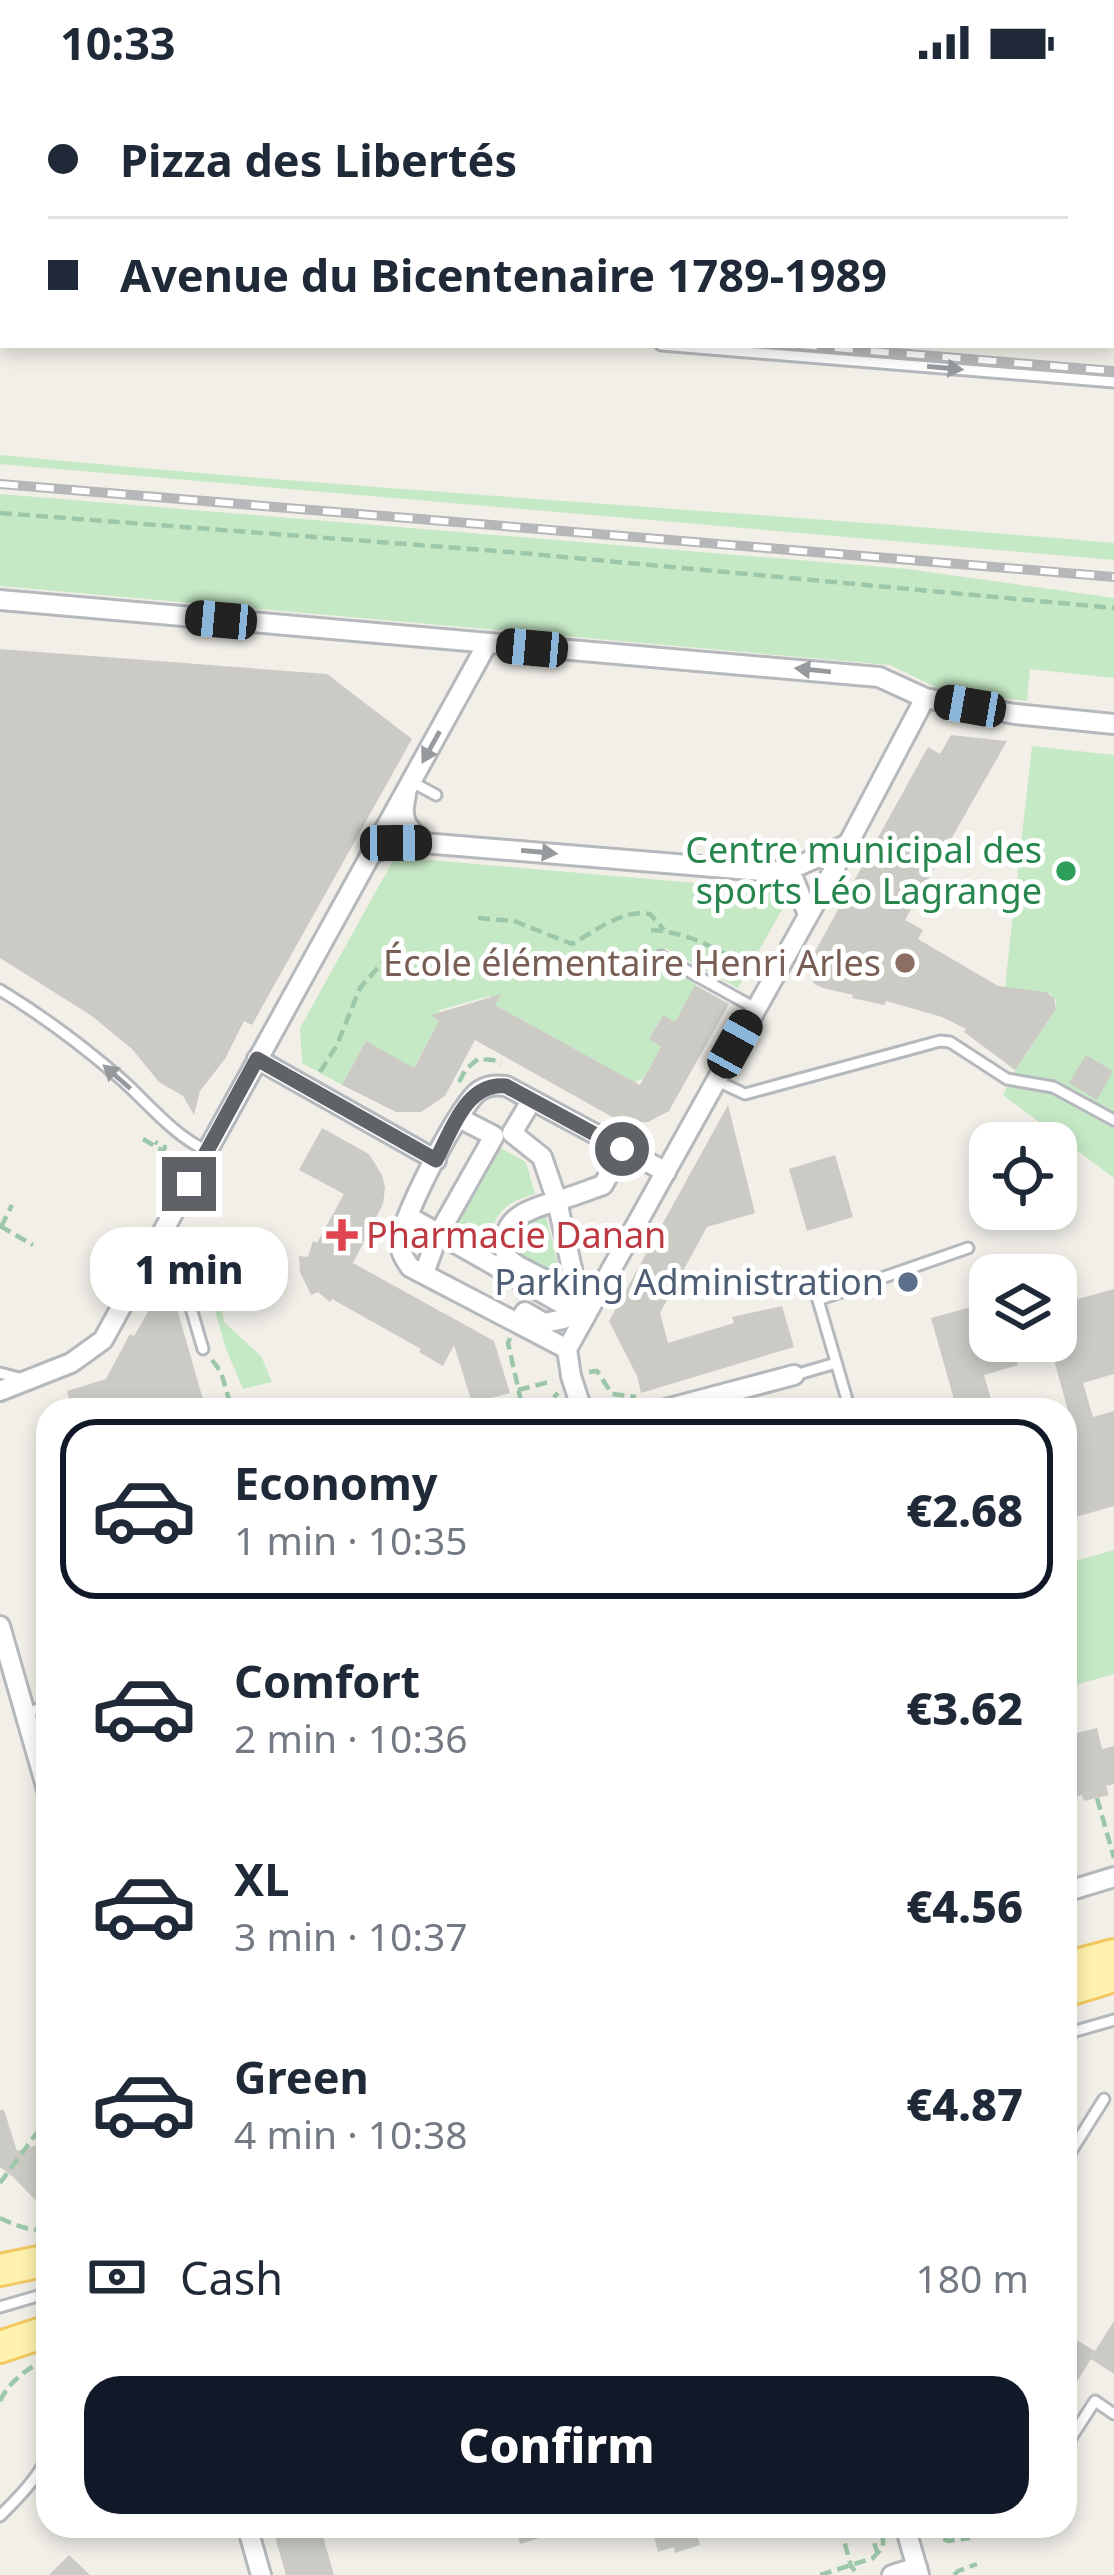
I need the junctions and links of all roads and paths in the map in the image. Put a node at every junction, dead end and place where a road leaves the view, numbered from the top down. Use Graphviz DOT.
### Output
graph roads {
  1 [pos="698,348"];
  2 [pos="1114,382"];
  3 [pos="0,513"];
  4 [pos="0,600"];
  5 [pos="1114,608"];
  6 [pos="487,644"];
  7 [pos="925,698"];
  8 [pos="1114,724"];
  9 [pos="410,786"];
  10 [pos="436,795"];
  11 [pos="423,843"];
  12 [pos="848,844"];
  13 [pos="371,854"];
  14 [pos="774,872"];
  15 [pos="808,914"];
  16 [pos="478,918"];
  17 [pos="651,930"];
  18 [pos="664,931"];
  19 [pos="402,940"];
  20 [pos="661,956"];
  21 [pos="763,975"];
  22 [pos="0,990"];
  23 [pos="755,1008"];
  24 [pos="257,1059"];
  25 [pos="320,1073"];
  26 [pos="716,1080"];
  27 [pos="527,1108"];
  28 [pos="1114,1120"];
  29 [pos="466,1122"];
  30 [pos="503,1134"];
  31 [pos="142,1139"];
  32 [pos="155,1142"];
  33 [pos="207,1151"];
  34 [pos="617,1158"];
  35 [pos="436,1160"];
  36 [pos="666,1172"];
  37 [pos="556,1201"];
  38 [pos="12,1205"];
  39 [pos="413,1219"];
  40 [pos="166,1225"];
  41 [pos="1,1227"];
  42 [pos="438,1235"];
  43 [pos="33,1245"];
  44 [pos="968,1248"];
  45 [pos="427,1265"];
  46 [pos="577,1301"];
  47 [pos="525,1312"];
  48 [pos="202,1349"];
  49 [pos="567,1349"];
  50 [pos="836,1363"];
  51 [pos="0,1373"];
  52 [pos="584,1373"];
  53 [pos="794,1375"];
  54 [pos="559,1379"];
  55 [pos="30,1381"];
  56 [pos="0,1390"];
  57 [pos="518,1390"];
  58 [pos="636,1397"];
  59 [pos="229,1398"];
  60 [pos="520,1398"];
  61 [pos="578,1398"];
  62 [pos="707,1398"];
  63 [pos="846,1398"];
  64 [pos="0,1626"];
  65 [pos="36,1710"];
  66 [pos="25,1713"];
  67 [pos="36,1751"];
  68 [pos="1097,1798"];
  69 [pos="1114,1858"];
  70 [pos="1114,1877"];
  71 [pos="1077,1888"];
  72 [pos="1114,1955"];
  73 [pos="1077,1965"];
  74 [pos="1114,1976"];
  75 [pos="1077,1987"];
  76 [pos="1114,2020"];
  77 [pos="1077,2031"];
  78 [pos="1103,2099"];
  79 [pos="36,2134"];
  80 [pos="1077,2142"];
  81 [pos="0,2183"];
  82 [pos="0,2218"];
  83 [pos="36,2229"];
  84 [pos="0,2248"];
  85 [pos="25,2265"];
  86 [pos="36,2296"];
  87 [pos="0,2307"];
  88 [pos="36,2335"];
  89 [pos="0,2347"];
  90 [pos="36,2365"];
  91 [pos="0,2401"];
  92 [pos="1114,2414"];
  93 [pos="1077,2429"];
  94 [pos="36,2473"];
  95 [pos="0,2516"];
  96 [pos="250,2538"];
  97 [pos="843,2538"];
  98 [pos="873,2538"];
  99 [pos="884,2538"];
  100 [pos="908,2538"];
  101 [pos="942,2538"];
  102 [pos="970,2538"];
  103 [pos="877,2553"];
  104 [pos="977,2564"];
  105 [pos="851,2566"];
  106 [pos="918,2571"];
  107 [pos="261,2575"];
  108 [pos="820,2575"];
  109 [pos="858,2575"];
  110 [pos="892,2575"];
  111 [pos="954,2575"];
  1 -- 2 [label="lane, one-way"];
  3 -- 5 [label="path"];
  4 -- 6 [label="street"];
  7 -- 6 [label="street, one-way"];
  6 -- 9 [label="street, one-way"];
  7 -- 8 [label="street"];
  7 -- 12 [label="street"];
  9 -- 10 [label="lane"];
  9 -- 11 [label="street"];
  9 -- 13 [label="street"];
  11 -- 13 [label="street"];
  11 -- 14 [label="street, one-way"];
  12 -- 14 [label="street"];
  12 -- 15 [label="street"];
  13 -- 24 [label="street"];
  14 -- 15 [label="street"];
  15 -- 23 [label="street"];
  16 -- 18 [label="path"];
  17 -- 18 [label="path"];
  18 -- 21 [label="path"];
  19 -- 25 [label="path"];
  20 -- 23 [label="lane"];
  33 -- 22 [label="lane, one-way"];
  23 -- 26 [label="street"];
  24 -- 33 [label="street"];
  24 -- 35 [label="street"];
  26 -- 28 [label="lane"];
  26 -- 36 [label="street"];
  27 -- 30 [label="street"];
  29 -- 30 [label="street"];
  30 -- 37 [label="street"];
  30 -- 42 [label="street"];
  31 -- 32 [label="path"];
  33 -- 40 [label="street"];
  34 -- 37 [label="street"];
  35 -- 36 [label="street"];
  35 -- 49 [label="street"];
  36 -- 49 [label="street"];
  37 -- 46 [label="street"];
  37 -- 46 [label="street"];
  38 -- 41 [label="path"];
  39 -- 42 [label="street"];
  40 -- 48 [label="lane"];
  40 -- 55 [label="street"];
  41 -- 43 [label="path"];
  42 -- 45 [label="street"];
  42 -- 47 [label="street"];
  44 -- 50 [label="lane"];
  46 -- 47 [label="street"];
  46 -- 47 [label="street"];
  47 -- 57 [label="path"];
  48 -- 59 [label="path"];
  49 -- 61 [label="street"];
  50 -- 53 [label="lane"];
  50 -- 63 [label="lane"];
  51 -- 55 [label="lane"];
  52 -- 58 [label="path"];
  53 -- 62 [label="street"];
  54 -- 57 [label="path"];
  55 -- 56 [label="street"];
  57 -- 60 [label="path"];
  64 -- 66 [label="street"];
  65 -- 66 [label="lane"];
  66 -- 67 [label="street"];
  68 -- 69 [label="path"];
  70 -- 71 [label="street"];
  72 -- 73 [label="main road"];
  74 -- 75 [label="main road"];
  76 -- 77 [label="lane"];
  78 -- 80 [label="lane"];
  79 -- 81 [label="path"];
  82 -- 83 [label="path"];
  84 -- 85 [label="main road"];
  86 -- 87 [label="lane"];
  88 -- 89 [label="main road"];
  90 -- 91 [label="path"];
  92 -- 93 [label="lane"];
  94 -- 95 [label="lane"];
  96 -- 107 [label="street"];
  97 -- 105 [label="path"];
  98 -- 103 [label="path"];
  99 -- 103 [label="path"];
  100 -- 106 [label="street"];
  101 -- 102 [label="path"];
  103 -- 105 [label="path"];
  104 -- 111 [label="path"];
  105 -- 108 [label="path"];
  105 -- 109 [label="path"];
  106 -- 110 [label="street"];
}
